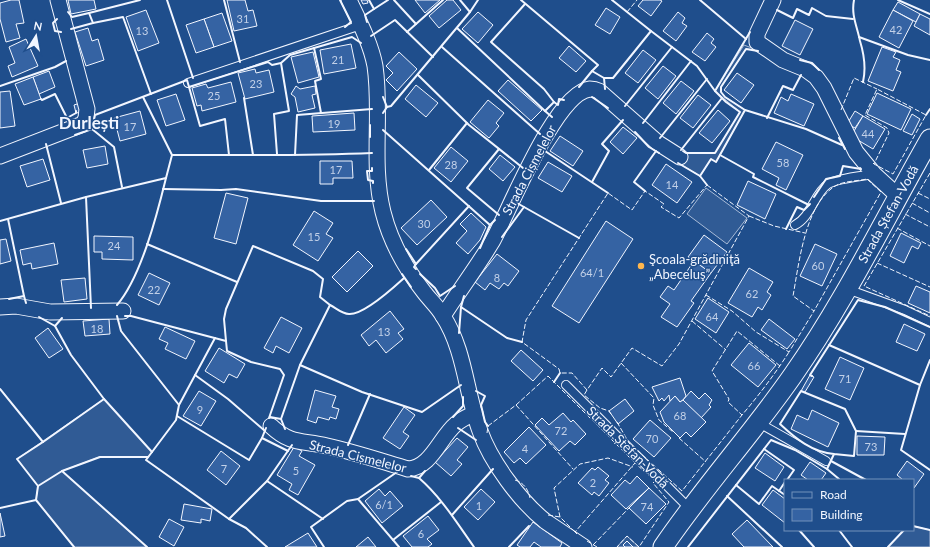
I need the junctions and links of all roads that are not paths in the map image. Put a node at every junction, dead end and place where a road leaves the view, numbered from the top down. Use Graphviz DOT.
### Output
graph roads {
  1 [pos="58,0"];
  2 [pos="349,0"];
  3 [pos="773,0"];
  4 [pos="361,25"];
  5 [pos="188,83"];
  6 [pos="930,139"];
  7 [pos="0,156"];
  8 [pos="680,157"];
  9 [pos="874,174"];
  10 [pos="898,196"];
  11 [pos="795,225"];
  12 [pos="847,288"];
  13 [pos="0,307"];
  14 [pos="123,311"];
  15 [pos="443,316"];
  16 [pos="930,322"];
  17 [pos="566,385"];
  18 [pos="475,413"];
  19 [pos="759,423"];
  20 [pos="271,426"];
  21 [pos="826,461"];
  22 [pos="690,509"];
  23 [pos="584,547"];
  24 [pos="663,547"];
  1 -- 7 [label="street"];
  2 -- 4 [label="street"];
  3 -- 9 [label="street"];
  4 -- 5 [label="lane"];
  4 -- 15 [label="street"];
  6 -- 10 [label="street, Strada Ștefan-Vodă"];
  8 -- 15 [label="street, Strada Cișmelelor"];
  9 -- 10 [label="street"];
  9 -- 11 [label="lane"];
  10 -- 12 [label="street, Strada Ștefan-Vodă"];
  12 -- 16 [label="lane"];
  12 -- 19 [label="street, Strada Ștefan-Vodă"];
  13 -- 14 [label="street"];
  15 -- 18 [label="street"];
  17 -- 22 [label="lane, Strada Ștefan-Vodă"];
  18 -- 20 [label="street, Strada Cișmelelor"];
  18 -- 23 [label="street"];
  19 -- 21 [label="lane"];
  19 -- 22 [label="street, Strada Ștefan-Vodă"];
  22 -- 24 [label="street, Strada Ștefan-Vodă"];
}
